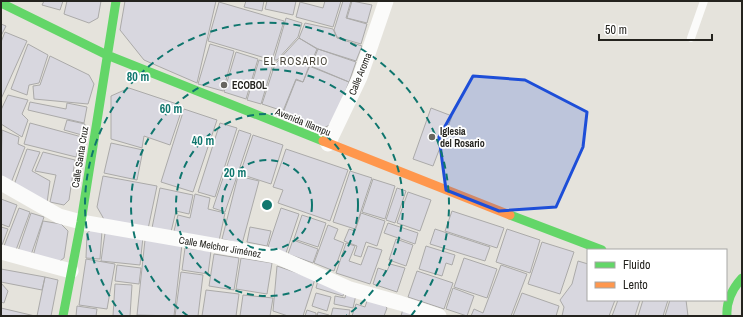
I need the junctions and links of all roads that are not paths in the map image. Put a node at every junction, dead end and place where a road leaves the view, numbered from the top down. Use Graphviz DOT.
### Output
graph roads {
  1 [pos="116,1"];
  2 [pos="386,1"];
  3 [pos="704,1"];
  4 [pos="1,3"];
  5 [pos="691,38"];
  6 [pos="107,55"];
  7 [pos="328,144"];
  8 [pos="1,183"];
  9 [pos="81,222"];
  10 [pos="599,249"];
  11 [pos="1,252"];
  12 [pos="71,271"];
  13 [pos="742,278"];
  14 [pos="727,298"];
  15 [pos="63,316"];
  16 [pos="439,316"];
  17 [pos="727,316"];
  1 -- 6 [label="main road, Calle Santa Cruz"];
  2 -- 7 [label="street, Calle Aroma"];
  3 -- 5 [label="lane"];
  4 -- 6 [label="main road, Avenida Illampu"];
  6 -- 7 [label="main road, Avenida Illampu"];
  6 -- 9 [label="main road, Calle Santa Cruz"];
  7 -- 10 [label="main road, Avenida Illampu"];
  8 -- 9 [label="street, Calle Melchor Jiménez"];
  9 -- 12 [label="main road, Calle Santa Cruz"];
  9 -- 16 [label="street, Calle Melchor Jiménez"];
  11 -- 12 [label="street"];
  12 -- 15 [label="main road, Calle Santa Cruz"];
  13 -- 14 [label="main road"];
  14 -- 17 [label="main road"];
}
